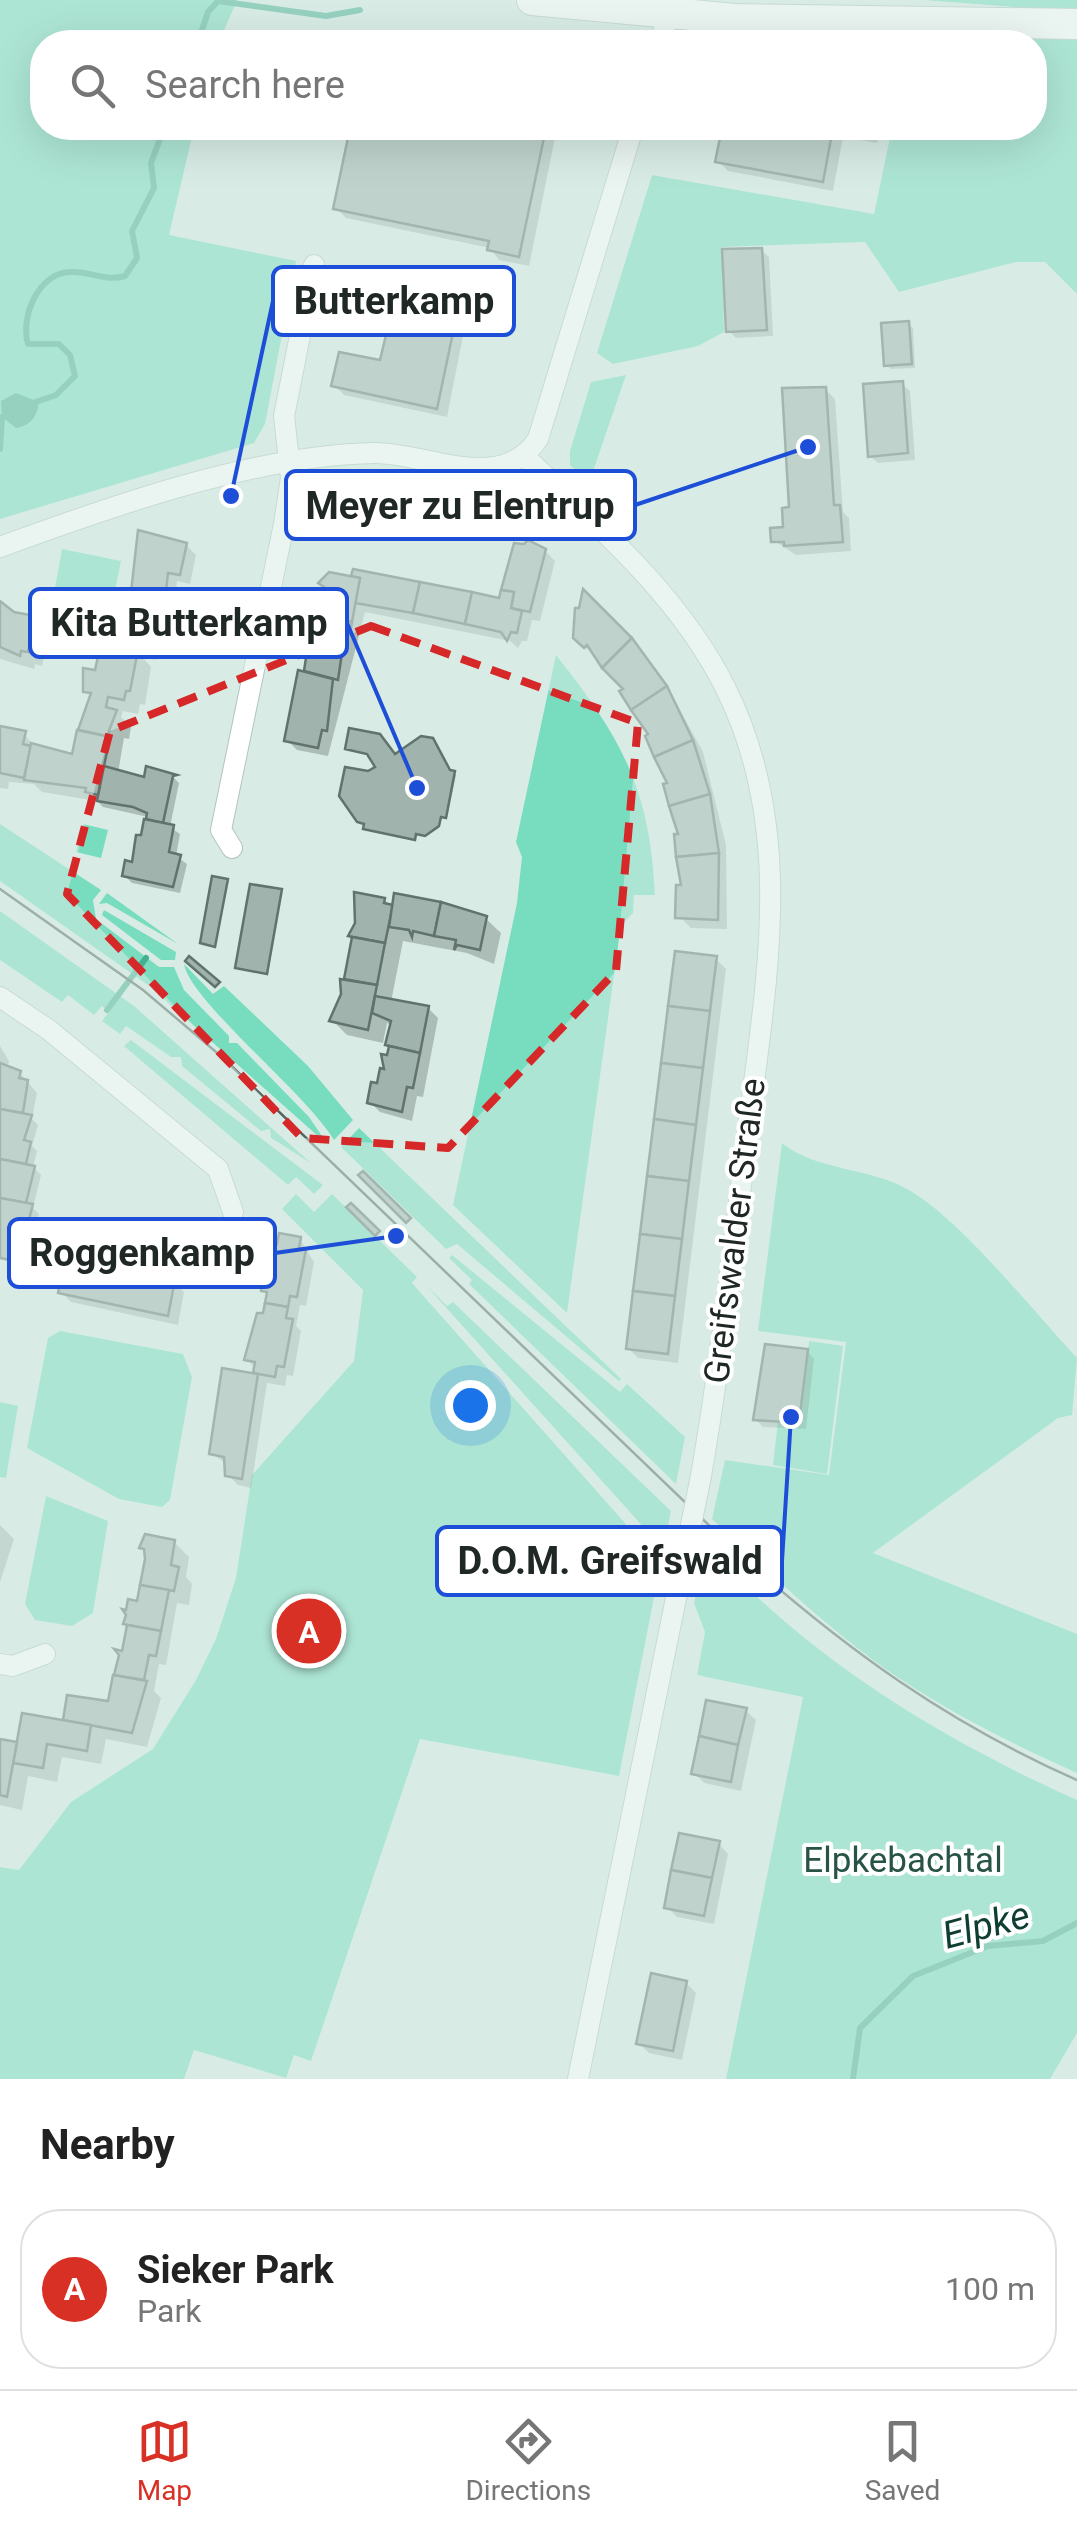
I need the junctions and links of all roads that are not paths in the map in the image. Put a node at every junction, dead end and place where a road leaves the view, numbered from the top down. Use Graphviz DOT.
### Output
graph roads {
  1 [pos="532,0"];
  2 [pos="668,14"];
  3 [pos="1077,24"];
  4 [pos="629,140"];
  5 [pos="314,265"];
  6 [pos="523,455"];
  7 [pos="288,464"];
  8 [pos="0,547"];
  9 [pos="232,848"];
  10 [pos="0,997"];
  11 [pos="234,1212"];
  12 [pos="45,1654"];
  13 [pos="0,1664"];
  14 [pos="578,2079"];
  1 -- 2 [label="street"];
  2 -- 3 [label="street"];
  4 -- 6 [label="street"];
  5 -- 7 [label="street"];
  6 -- 7 [label="street"];
  6 -- 14 [label="street, Greifswalder Straße, bridge"];
  7 -- 8 [label="street"];
  7 -- 9 [label="street"];
  10 -- 11 [label="street"];
  12 -- 13 [label="street"];
}
